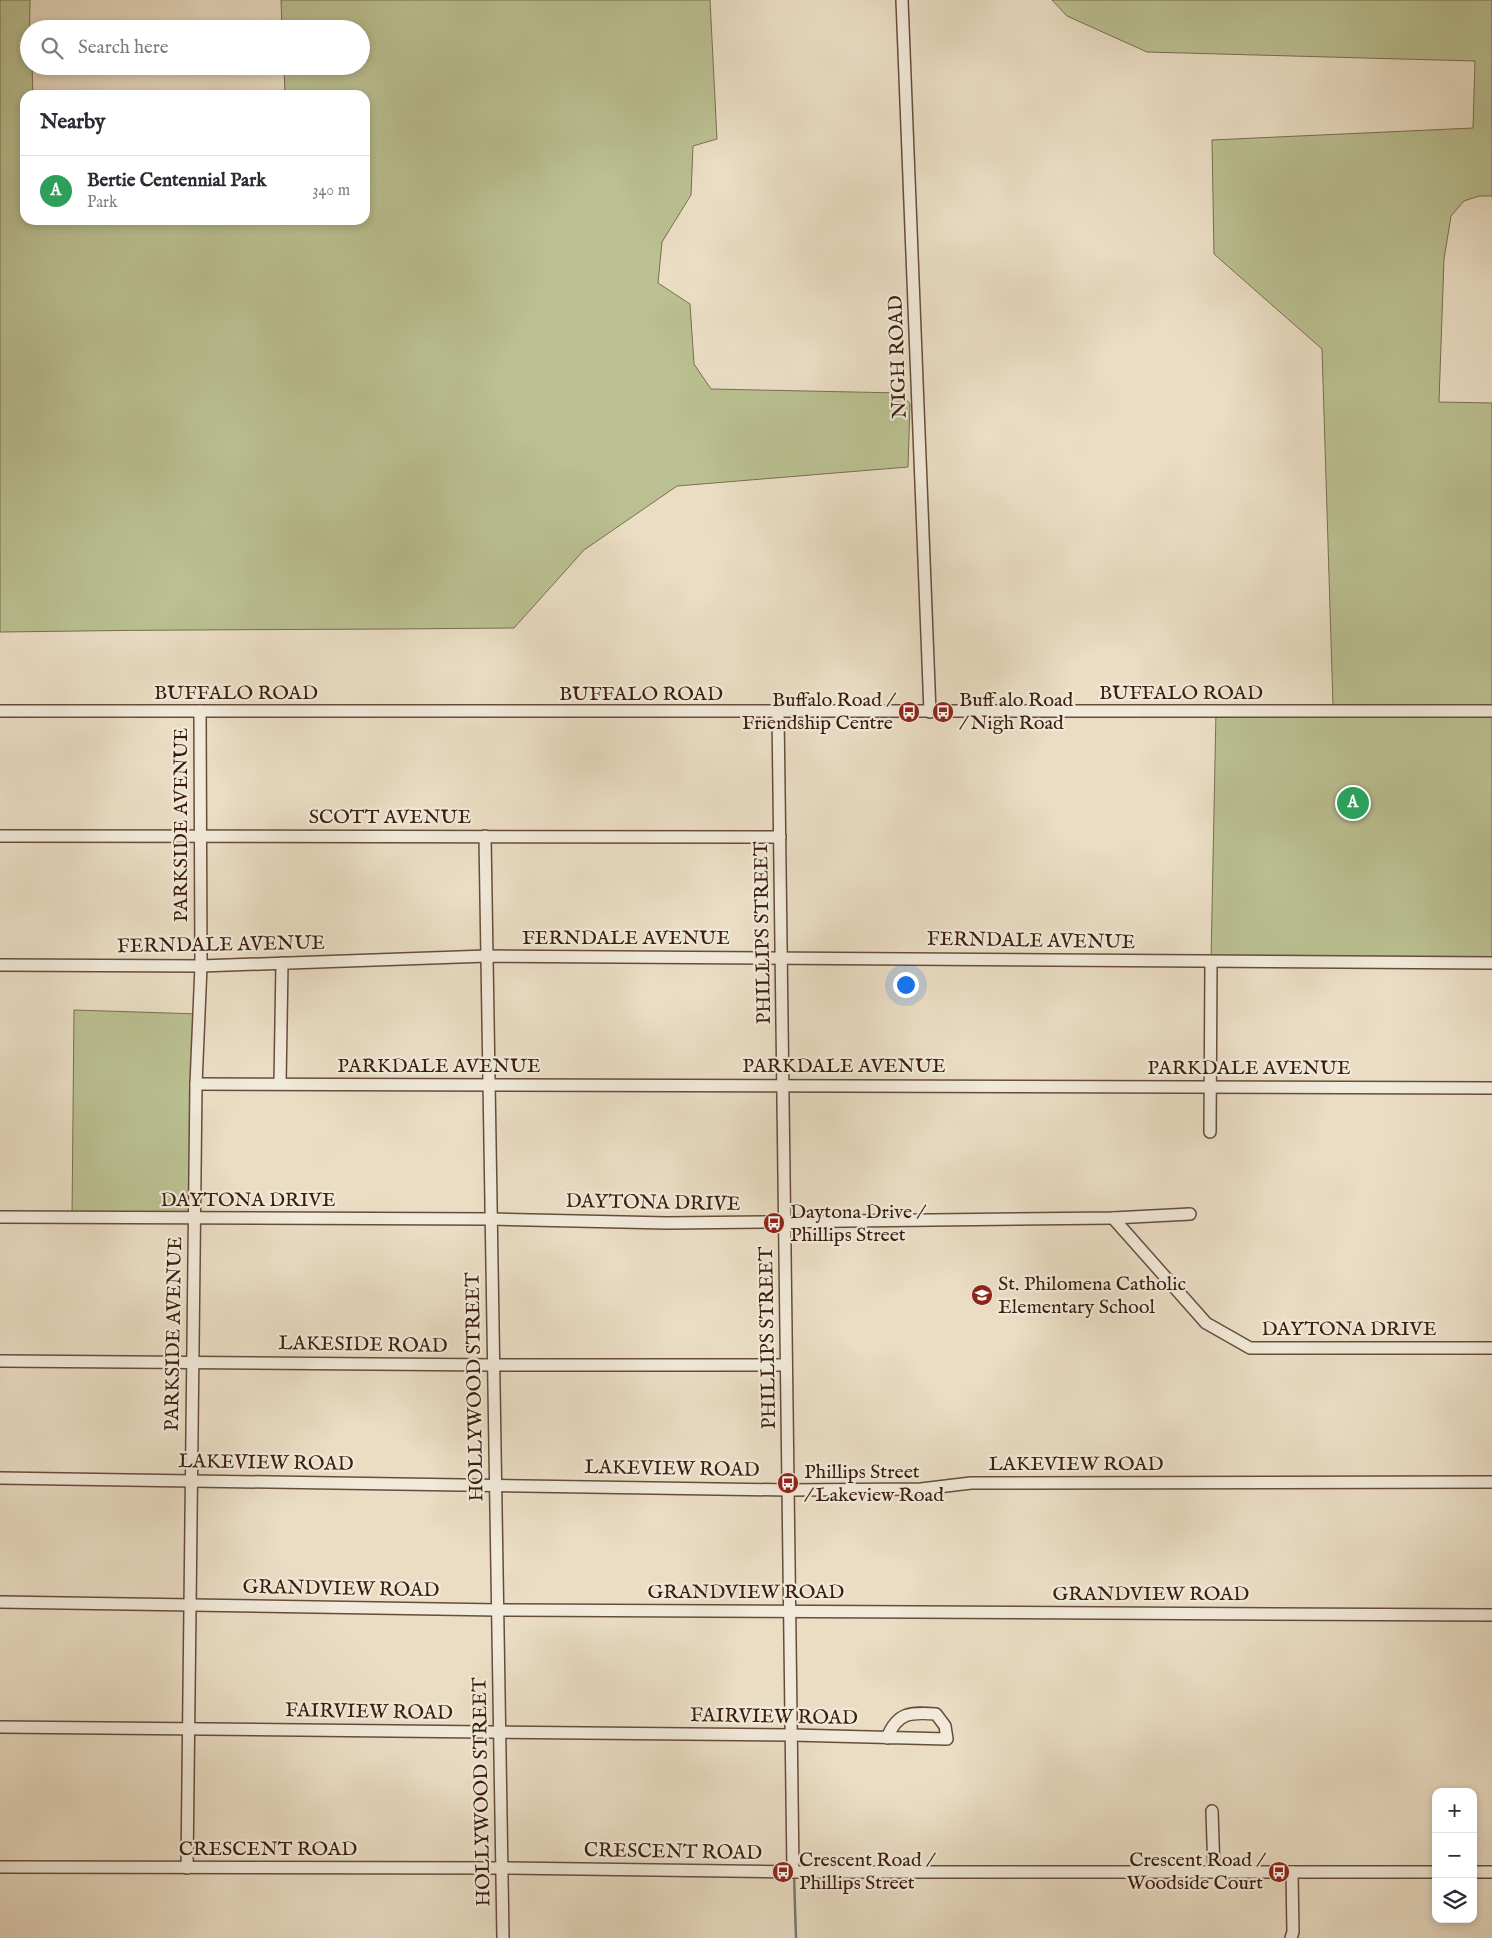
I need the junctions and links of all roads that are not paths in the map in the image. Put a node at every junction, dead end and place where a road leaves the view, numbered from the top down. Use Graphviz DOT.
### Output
graph roads {
  1 [pos="902,0"];
  2 [pos="0,711"];
  3 [pos="200,711"];
  4 [pos="930,712"];
  5 [pos="1492,712"];
  6 [pos="778,713"];
  7 [pos="0,836"];
  8 [pos="485,836"];
  9 [pos="199,837"];
  10 [pos="780,837"];
  11 [pos="487,956"];
  12 [pos="782,958"];
  13 [pos="1211,962"];
  14 [pos="1492,962"];
  15 [pos="282,963"];
  16 [pos="0,965"];
  17 [pos="201,966"];
  18 [pos="196,1084"];
  19 [pos="280,1084"];
  20 [pos="488,1085"];
  21 [pos="783,1085"];
  22 [pos="1212,1087"];
  23 [pos="1492,1088"];
  24 [pos="1210,1132"];
  25 [pos="1190,1214"];
  26 [pos="0,1217"];
  27 [pos="1113,1218"];
  28 [pos="194,1219"];
  29 [pos="491,1219"];
  30 [pos="785,1223"];
  31 [pos="1492,1348"];
  32 [pos="0,1361"];
  33 [pos="192,1363"];
  34 [pos="494,1365"];
  35 [pos="786,1365"];
  36 [pos="0,1478"];
  37 [pos="192,1481"];
  38 [pos="1492,1482"];
  39 [pos="494,1485"];
  40 [pos="788,1490"];
  41 [pos="0,1602"];
  42 [pos="190,1605"];
  43 [pos="498,1610"];
  44 [pos="790,1611"];
  45 [pos="1492,1615"];
  46 [pos="0,1727"];
  47 [pos="188,1728"];
  48 [pos="500,1732"];
  49 [pos="792,1735"];
  50 [pos="887,1738"];
  51 [pos="1212,1811"];
  52 [pos="0,1867"];
  53 [pos="187,1868"];
  54 [pos="501,1868"];
  55 [pos="797,1872"];
  56 [pos="1214,1872"];
  57 [pos="1292,1872"];
  58 [pos="1432,1872"];
  59 [pos="1477,1872"];
  60 [pos="1492,1872"];
  61 [pos="503,1938"];
  62 [pos="1291,1938"];
  1 -- 4 [label="street, NIGH ROAD"];
  2 -- 3 [label="street, BUFFALO ROAD"];
  3 -- 6 [label="street, BUFFALO ROAD"];
  3 -- 9 [label="street, PARKSIDE AVENUE"];
  4 -- 5 [label="street, BUFFALO ROAD"];
  4 -- 6 [label="street, BUFFALO ROAD"];
  6 -- 10 [label="street, PHILLIPS STREET"];
  7 -- 9 [label="street, SCOTT AVENUE"];
  8 -- 9 [label="street, SCOTT AVENUE"];
  8 -- 10 [label="street, SCOTT AVENUE"];
  8 -- 11 [label="street, HOLLYWOOD STREET"];
  9 -- 17 [label="street, PARKSIDE AVENUE"];
  10 -- 12 [label="street, PHILLIPS STREET"];
  11 -- 12 [label="street, FERNDALE AVENUE"];
  11 -- 15 [label="street, FERNDALE AVENUE"];
  11 -- 20 [label="street, HOLLYWOOD STREET"];
  12 -- 13 [label="street, FERNDALE AVENUE"];
  12 -- 21 [label="street, PHILLIPS STREET"];
  13 -- 14 [label="street, FERNDALE AVENUE"];
  13 -- 22 [label="street"];
  15 -- 17 [label="street, FERNDALE AVENUE"];
  15 -- 19 [label="street"];
  16 -- 17 [label="street, FERNDALE AVENUE"];
  17 -- 18 [label="street, PARKSIDE AVENUE"];
  18 -- 19 [label="street, PARKDALE AVENUE"];
  18 -- 28 [label="street, PARKSIDE AVENUE"];
  19 -- 20 [label="street, PARKDALE AVENUE"];
  20 -- 21 [label="street, PARKDALE AVENUE"];
  20 -- 29 [label="street, HOLLYWOOD STREET"];
  21 -- 22 [label="street, PARKDALE AVENUE"];
  21 -- 30 [label="street, PHILLIPS STREET"];
  22 -- 23 [label="street, PARKDALE AVENUE"];
  22 -- 24 [label="street"];
  25 -- 27 [label="street"];
  26 -- 28 [label="street, DAYTONA DRIVE"];
  27 -- 30 [label="street, DAYTONA DRIVE"];
  27 -- 31 [label="street, DAYTONA DRIVE"];
  28 -- 29 [label="street, DAYTONA DRIVE"];
  28 -- 33 [label="street, PARKSIDE AVENUE"];
  29 -- 30 [label="street, DAYTONA DRIVE"];
  29 -- 34 [label="street, HOLLYWOOD STREET"];
  30 -- 35 [label="street, PHILLIPS STREET"];
  32 -- 33 [label="street, LAKESIDE ROAD"];
  33 -- 34 [label="street, LAKESIDE ROAD"];
  33 -- 37 [label="street, PARKSIDE AVENUE"];
  34 -- 35 [label="street, LAKESIDE ROAD"];
  34 -- 39 [label="street, HOLLYWOOD STREET"];
  35 -- 40 [label="street, PHILLIPS STREET"];
  36 -- 37 [label="street, LAKEVIEW ROAD"];
  37 -- 39 [label="street, LAKEVIEW ROAD"];
  37 -- 42 [label="street, PARKSIDE AVENUE"];
  38 -- 40 [label="street, LAKEVIEW ROAD"];
  39 -- 40 [label="street, LAKEVIEW ROAD"];
  39 -- 43 [label="street, HOLLYWOOD STREET"];
  40 -- 44 [label="street, PHILLIPS STREET"];
  41 -- 42 [label="street, GRANDVIEW ROAD"];
  42 -- 43 [label="street, GRANDVIEW ROAD"];
  42 -- 47 [label="street, PARKSIDE AVENUE"];
  43 -- 44 [label="street, GRANDVIEW ROAD"];
  43 -- 48 [label="street, HOLLYWOOD STREET"];
  44 -- 45 [label="street, GRANDVIEW ROAD"];
  44 -- 49 [label="street, PHILLIPS STREET"];
  46 -- 47 [label="street, FAIRVIEW ROAD"];
  47 -- 48 [label="street, FAIRVIEW ROAD"];
  47 -- 53 [label="street, PARKSIDE AVENUE"];
  48 -- 49 [label="street, FAIRVIEW ROAD"];
  48 -- 54 [label="street, HOLLYWOOD STREET"];
  49 -- 50 [label="street, FAIRVIEW ROAD"];
  49 -- 55 [label="street, PHILLIPS STREET"];
  50 -- 50 [label="street, FAIRVIEW ROAD"];
  51 -- 56 [label="street"];
  52 -- 53 [label="street, CRESCENT ROAD"];
  53 -- 54 [label="street, CRESCENT ROAD"];
  54 -- 55 [label="street, CRESCENT ROAD"];
  54 -- 61 [label="street, HOLLYWOOD STREET"];
  55 -- 56 [label="street, CRESCENT ROAD"];
  56 -- 57 [label="street, CRESCENT ROAD"];
  57 -- 58 [label="street, CRESCENT ROAD"];
  57 -- 62 [label="street"];
  59 -- 60 [label="street"];
}
